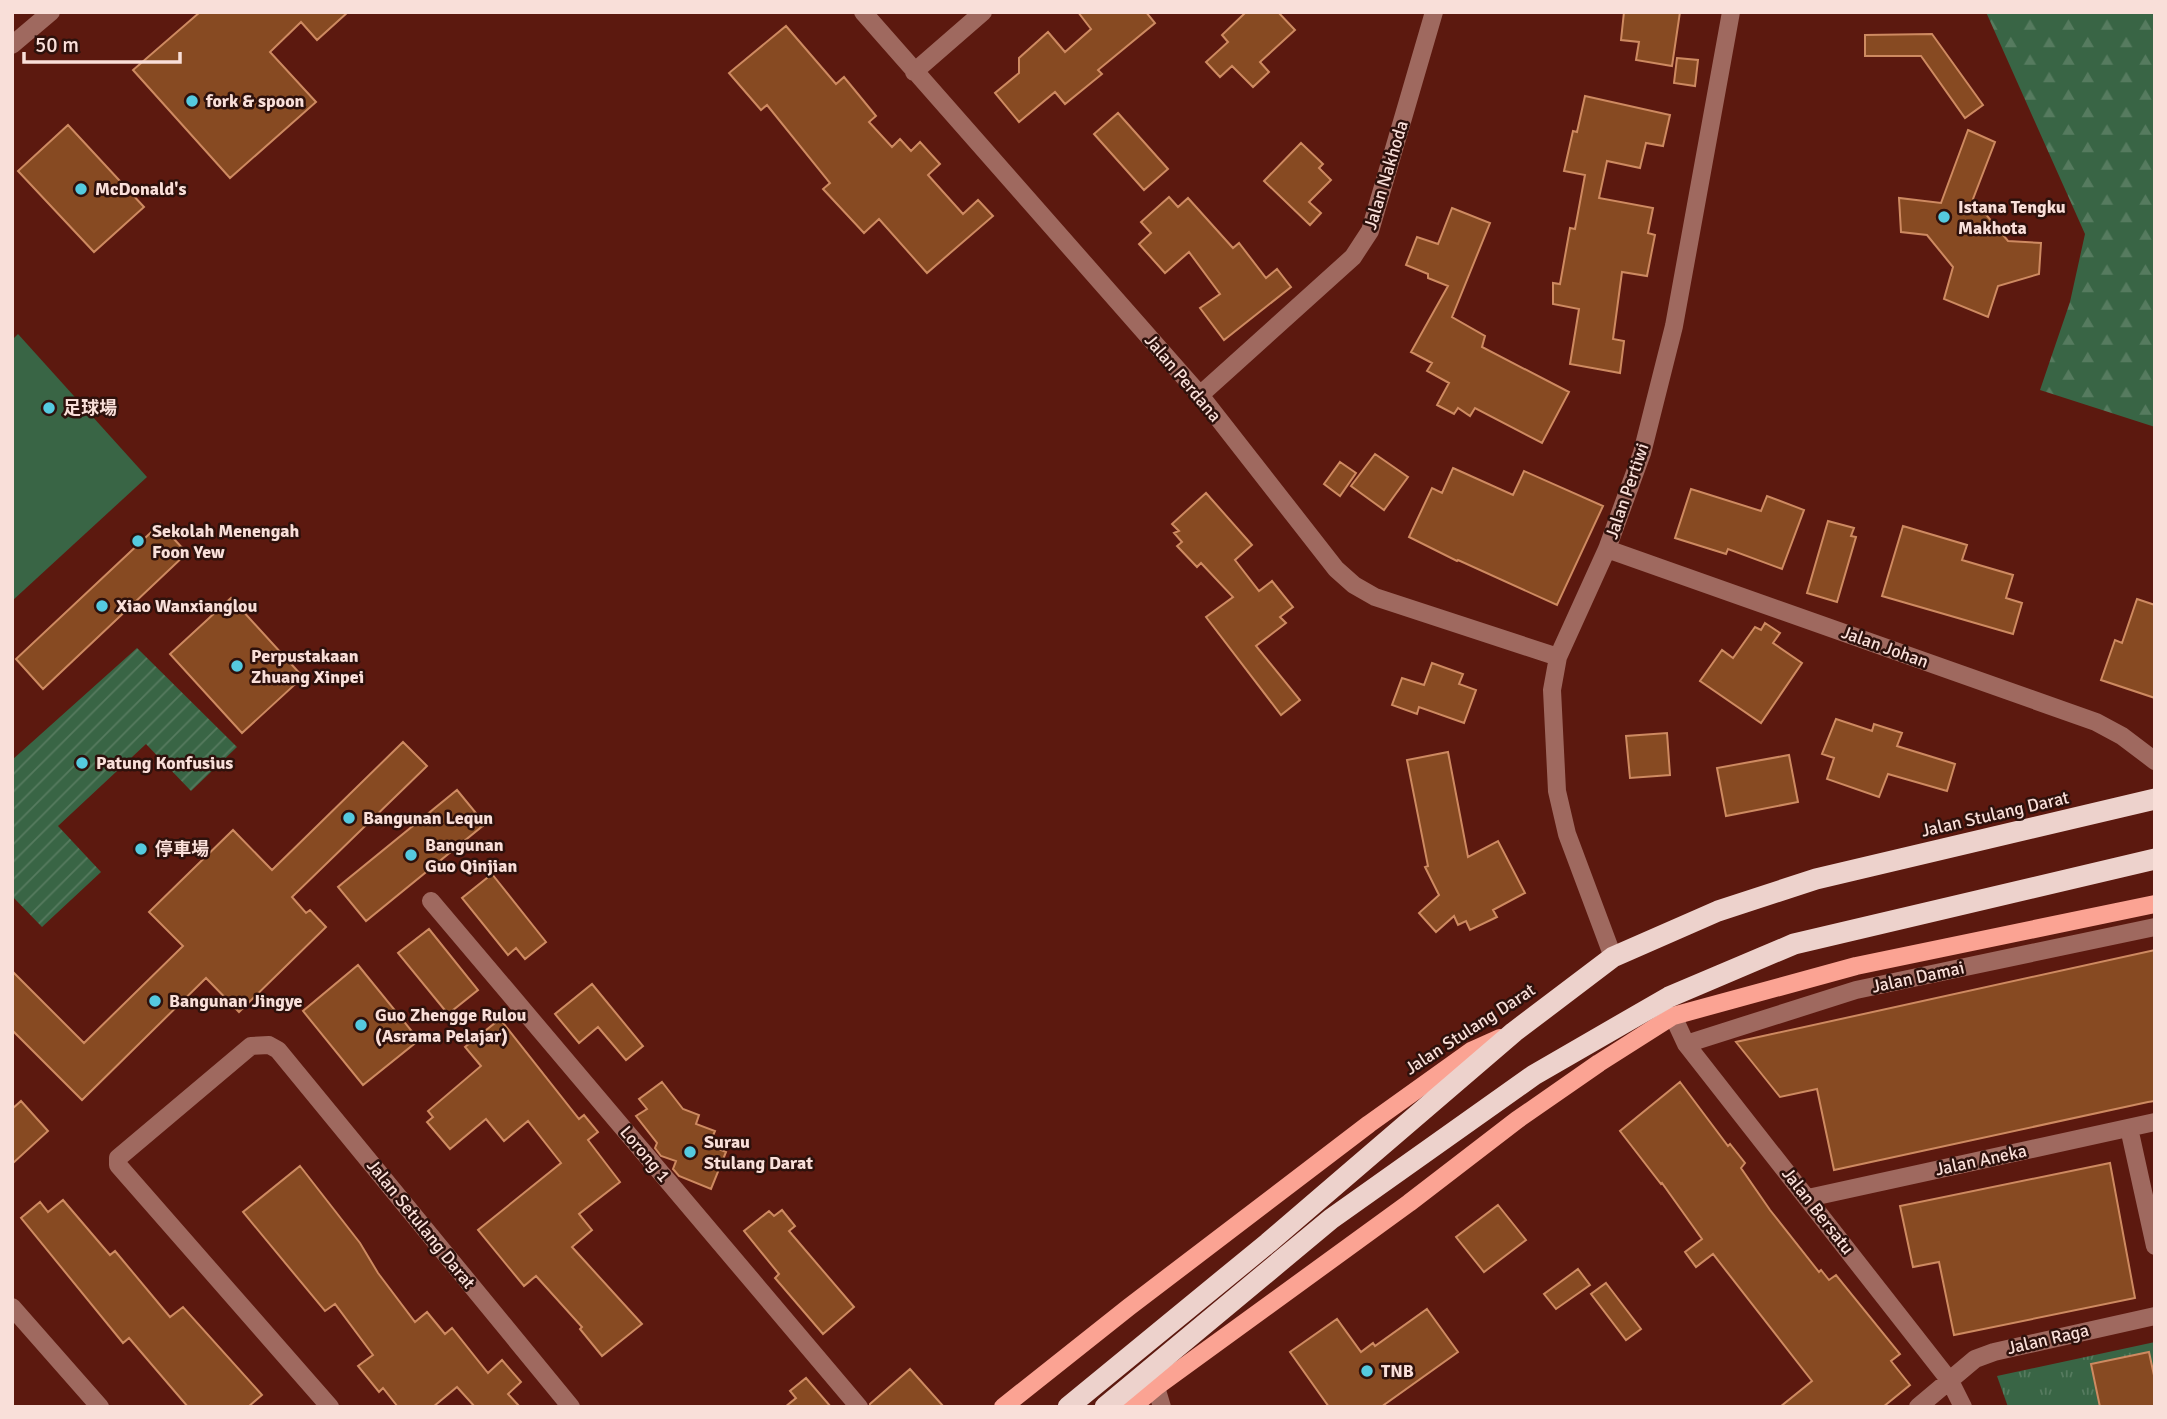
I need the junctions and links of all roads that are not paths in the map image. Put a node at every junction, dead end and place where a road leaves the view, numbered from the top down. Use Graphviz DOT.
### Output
graph roads {
  1 [pos="51,12"];
  2 [pos="863,12"];
  3 [pos="983,12"];
  4 [pos="1434,12"];
  5 [pos="1731,12"];
  6 [pos="12,45"];
  7 [pos="914,72"];
  8 [pos="1200,395"];
  9 [pos="1608,549"];
  10 [pos="1558,657"];
  11 [pos="2155,761"];
  12 [pos="2155,799"];
  13 [pos="2155,859"];
  14 [pos="431,901"];
  15 [pos="2155,904"];
  16 [pos="2155,927"];
  17 [pos="1613,957"];
  18 [pos="1673,1016"];
  19 [pos="1514,1031"];
  20 [pos="1686,1044"];
  21 [pos="2155,1122"];
  22 [pos="2129,1128"];
  23 [pos="1808,1199"];
  24 [pos="2155,1246"];
  25 [pos="12,1307"];
  26 [pos="2155,1316"];
  27 [pos="1950,1381"];
  28 [pos="1156,1387"];
  29 [pos="100,1407"];
  30 [pos="330,1407"];
  31 [pos="571,1407"];
  32 [pos="859,1407"];
  33 [pos="1003,1407"];
  34 [pos="1068,1407"];
  35 [pos="1105,1407"];
  36 [pos="1132,1407"];
  37 [pos="1161,1407"];
  38 [pos="1919,1407"];
  39 [pos="1963,1407"];
  1 -- 6 [label="street"];
  2 -- 7 [label="street, Jalan Perdana"];
  3 -- 7 [label="street"];
  4 -- 8 [label="street, Jalan Nakhoda"];
  5 -- 9 [label="street, Jalan Pertiwi"];
  7 -- 8 [label="street, Jalan Perdana"];
  8 -- 10 [label="street, Jalan Perdana"];
  9 -- 10 [label="street, Jalan Pertiwi"];
  9 -- 11 [label="street, Jalan Johan"];
  10 -- 17 [label="street, Jalan Pertiwi"];
  12 -- 17 [label="highway, Jalan Stulang Darat"];
  13 -- 35 [label="highway"];
  14 -- 32 [label="street, Lorong 1"];
  15 -- 18 [label="main road"];
  16 -- 20 [label="street, Jalan Damai"];
  17 -- 19 [label="highway, Jalan Stulang Darat"];
  18 -- 20 [label="street, Jalan Bersatu"];
  18 -- 28 [label="main road"];
  19 -- 33 [label="main road, Jalan Stulang Darat"];
  19 -- 34 [label="highway"];
  20 -- 23 [label="street, Jalan Bersatu"];
  21 -- 22 [label="street, Jalan Aneka"];
  22 -- 23 [label="street, Jalan Aneka"];
  22 -- 24 [label="street"];
  23 -- 27 [label="street, Jalan Bersatu"];
  25 -- 29 [label="street"];
  26 -- 27 [label="street, Jalan Raga"];
  27 -- 38 [label="street, Jalan Raga"];
  27 -- 39 [label="street, Jalan Bersatu"];
  28 -- 36 [label="main road"];
  28 -- 37 [label="street"];
  30 -- 31 [label="street, Jalan Setulang Darat"];
}
